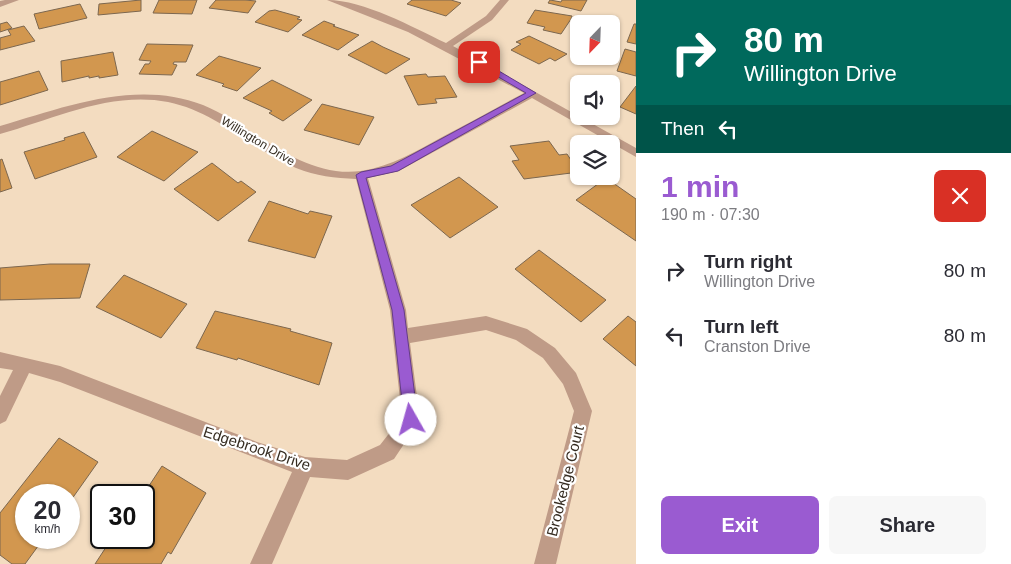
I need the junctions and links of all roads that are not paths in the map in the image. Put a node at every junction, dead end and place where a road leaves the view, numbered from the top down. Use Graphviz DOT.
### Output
graph roads {
  1 [pos="14,0"];
  2 [pos="331,0"];
  3 [pos="505,0"];
  4 [pos="0,4"];
  5 [pos="447,46"];
  6 [pos="532,93"];
  7 [pos="0,130"];
  8 [pos="636,153"];
  9 [pos="361,175"];
  10 [pos="401,337"];
  11 [pos="0,360"];
  12 [pos="24,364"];
  13 [pos="0,415"];
  14 [pos="305,467"];
  15 [pos="261,564"];
  16 [pos="545,564"];
  1 -- 4 [label="street"];
  2 -- 5 [label="street"];
  3 -- 5 [label="street"];
  5 -- 6 [label="street"];
  6 -- 8 [label="street"];
  6 -- 9 [label="street, Willington Drive"];
  7 -- 9 [label="street, Willington Drive"];
  9 -- 10 [label="street, Edgebrook Drive"];
  10 -- 14 [label="street, Edgebrook Drive"];
  10 -- 16 [label="street, Brookedge Court"];
  11 -- 12 [label="street, Edgebrook Drive"];
  12 -- 13 [label="street"];
  12 -- 14 [label="street, Edgebrook Drive"];
  14 -- 15 [label="street"];
}
